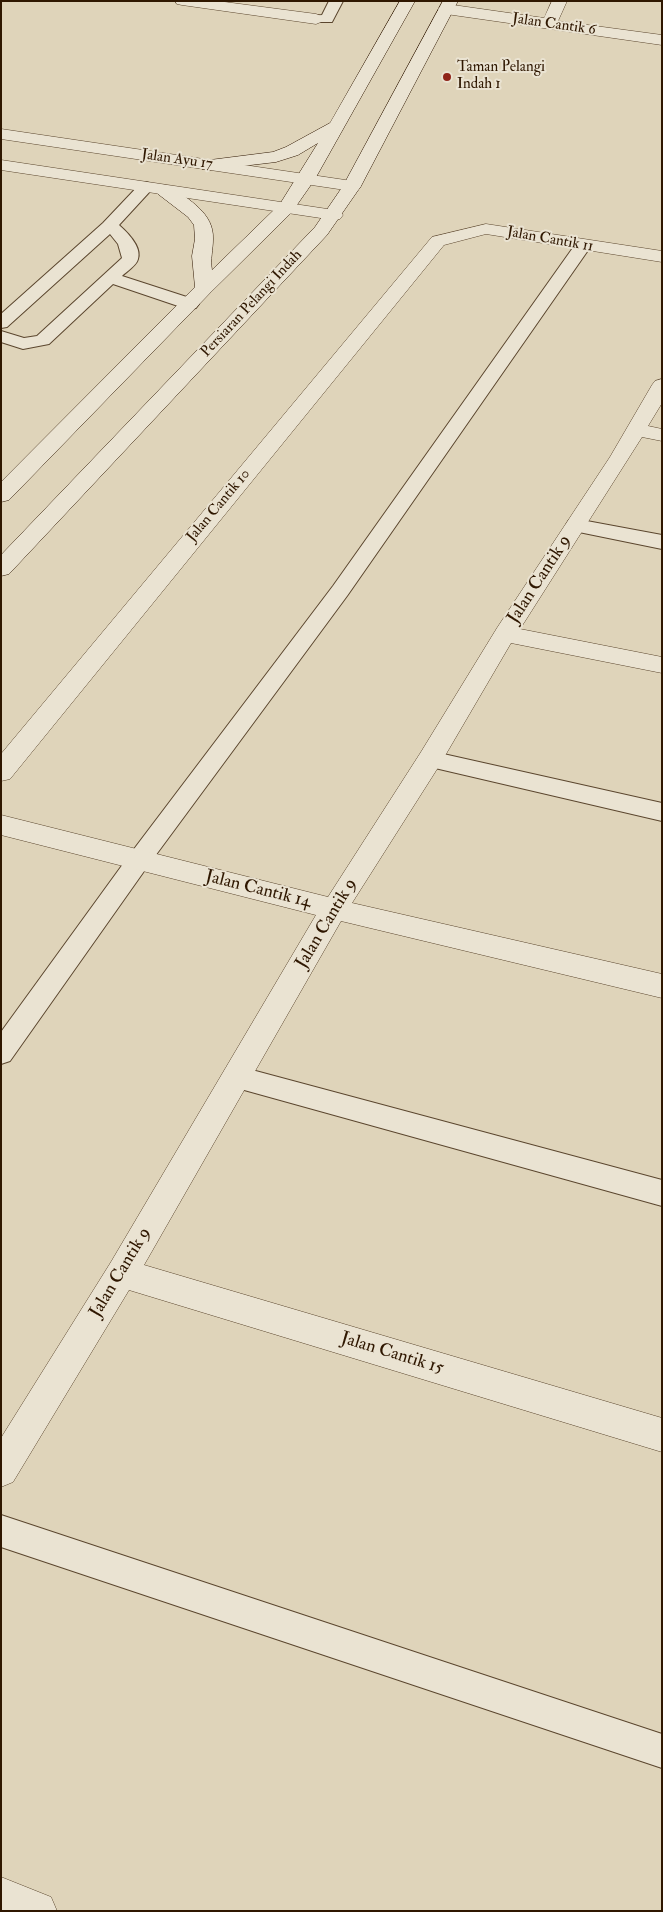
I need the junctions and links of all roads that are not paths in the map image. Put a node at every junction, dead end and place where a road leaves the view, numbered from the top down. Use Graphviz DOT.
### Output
graph roads {
  1 [pos="182,1"];
  2 [pos="336,1"];
  3 [pos="560,1"];
  4 [pos="419,5"];
  5 [pos="449,5"];
  6 [pos="316,19"];
  7 [pos="549,24"];
  8 [pos="662,40"];
  9 [pos="335,127"];
  10 [pos="1,134"];
  11 [pos="1,165"];
  12 [pos="208,165"];
  13 [pos="306,179"];
  14 [pos="352,186"];
  15 [pos="146,187"];
  16 [pos="164,190"];
  17 [pos="286,208"];
  18 [pos="334,215"];
  19 [pos="109,226"];
  20 [pos="438,241"];
  21 [pos="583,246"];
  22 [pos="662,257"];
  23 [pos="111,278"];
  24 [pos="204,288"];
  25 [pos="190,304"];
  26 [pos="1,323"];
  27 [pos="1,336"];
  28 [pos="662,385"];
  29 [pos="649,433"];
  30 [pos="1,495"];
  31 [pos="576,525"];
  32 [pos="662,542"];
  33 [pos="1,569"];
  34 [pos="505,634"];
  35 [pos="662,665"];
  36 [pos="430,759"];
  37 [pos="1,772"];
  38 [pos="662,812"];
  39 [pos="1,825"];
  40 [pos="139,860"];
  41 [pos="334,910"];
  42 [pos="662,986"];
  43 [pos="1,1053"];
  44 [pos="237,1077"];
  45 [pos="662,1193"];
  46 [pos="122,1273"];
  47 [pos="662,1435"];
  48 [pos="1,1470"];
  49 [pos="1,1531"];
  50 [pos="662,1751"];
  51 [pos="1,1897"];
  52 [pos="37,1911"];
  1 -- 6 [label="street"];
  2 -- 6 [label="lane"];
  3 -- 7 [label="street"];
  4 -- 5 [label="street, Jalan Cantik 6"];
  4 -- 9 [label="street"];
  5 -- 7 [label="street, Jalan Cantik 6"];
  5 -- 14 [label="street, Persiaran Pelangi Indah"];
  7 -- 8 [label="street, Jalan Cantik 6"];
  9 -- 12 [label="street"];
  9 -- 13 [label="street"];
  10 -- 12 [label="street, Jalan Ayu 17"];
  11 -- 15 [label="street, Jalan Ayu 17"];
  12 -- 13 [label="street, Jalan Ayu 17"];
  13 -- 14 [label="street, Jalan Ayu 17"];
  13 -- 17 [label="street"];
  14 -- 18 [label="street, Persiaran Pelangi Indah"];
  15 -- 16 [label="street, Jalan Ayu 17"];
  15 -- 19 [label="lane"];
  16 -- 17 [label="street, Jalan Ayu 17"];
  16 -- 24 [label="street"];
  17 -- 18 [label="street, Jalan Ayu 17"];
  17 -- 24 [label="street"];
  18 -- 33 [label="street, Persiaran Pelangi Indah"];
  19 -- 23 [label="lane"];
  19 -- 26 [label="lane"];
  20 -- 21 [label="street, Jalan Cantik 11"];
  20 -- 37 [label="street, Jalan Cantik 10"];
  21 -- 22 [label="street, Jalan Cantik 11"];
  21 -- 40 [label="lane"];
  23 -- 25 [label="lane"];
  23 -- 27 [label="lane"];
  24 -- 25 [label="street"];
  25 -- 30 [label="street"];
  28 -- 29 [label="street, Jalan Cantik 9"];
  29 -- 31 [label="street, Jalan Cantik 9"];
  31 -- 32 [label="lane"];
  31 -- 34 [label="street, Jalan Cantik 9"];
  34 -- 35 [label="street"];
  34 -- 36 [label="street, Jalan Cantik 9"];
  36 -- 38 [label="lane"];
  36 -- 41 [label="street, Jalan Cantik 9"];
  39 -- 40 [label="street, Jalan Cantik 14"];
  40 -- 41 [label="street, Jalan Cantik 14"];
  40 -- 43 [label="lane"];
  41 -- 42 [label="street, Jalan Cantik 14"];
  41 -- 44 [label="street, Jalan Cantik 9"];
  44 -- 45 [label="lane"];
  44 -- 46 [label="street, Jalan Cantik 9"];
  46 -- 47 [label="street, Jalan Cantik 15"];
  46 -- 48 [label="street, Jalan Cantik 9"];
  49 -- 50 [label="lane"];
  51 -- 52 [label="street"];
}
